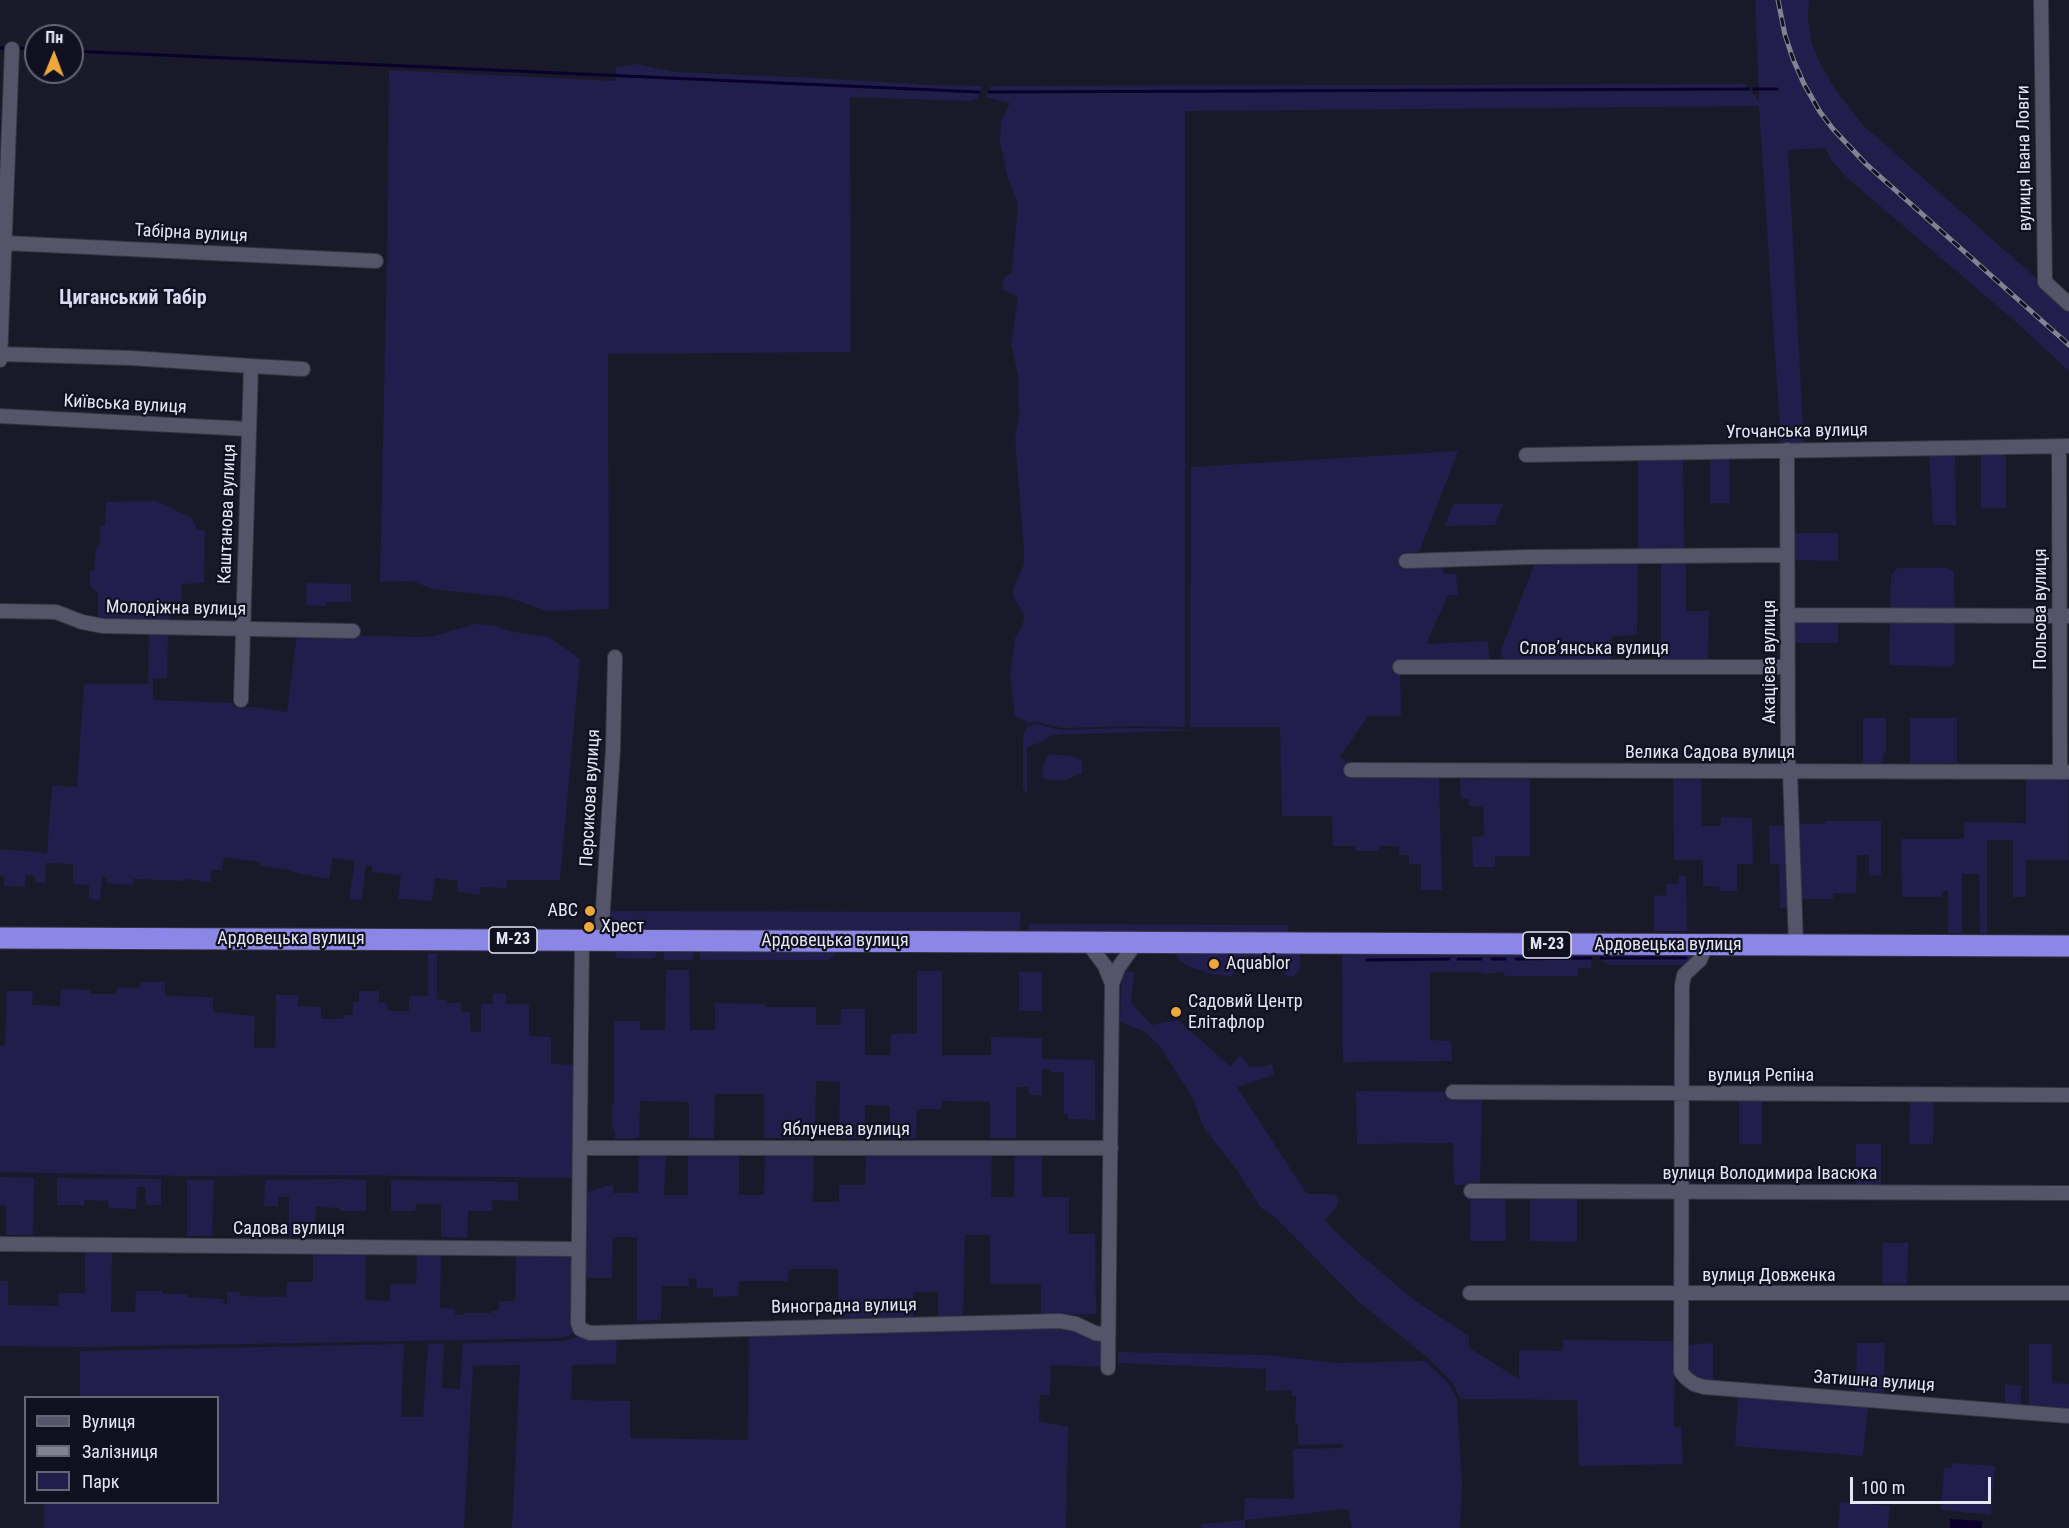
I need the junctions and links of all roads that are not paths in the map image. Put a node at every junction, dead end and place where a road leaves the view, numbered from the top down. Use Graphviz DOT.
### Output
graph roads {
  1 [pos="2041,0"];
  2 [pos="12,49"];
  3 [pos="5,243"];
  4 [pos="376,261"];
  5 [pos="2069,304"];
  6 [pos="0,354"];
  7 [pos="0,360"];
  8 [pos="251,366"];
  9 [pos="303,369"];
  10 [pos="0,416"];
  11 [pos="249,429"];
  12 [pos="2064,446"];
  13 [pos="1787,450"];
  14 [pos="1526,455"];
  15 [pos="1787,555"];
  16 [pos="1406,561"];
  17 [pos="0,611"];
  18 [pos="1787,615"];
  19 [pos="2064,616"];
  20 [pos="243,629"];
  21 [pos="353,631"];
  22 [pos="615,657"];
  23 [pos="1400,667"];
  24 [pos="1787,667"];
  25 [pos="241,700"];
  26 [pos="1351,770"];
  27 [pos="1790,772"];
  28 [pos="2064,772"];
  29 [pos="0,938"];
  30 [pos="591,940"];
  31 [pos="1088,943"];
  32 [pos="1136,943"];
  33 [pos="1706,945"];
  34 [pos="1796,945"];
  35 [pos="2069,946"];
  36 [pos="1112,984"];
  37 [pos="1453,1092"];
  38 [pos="1682,1094"];
  39 [pos="2069,1095"];
  40 [pos="581,1148"];
  41 [pos="1104,1148"];
  42 [pos="1471,1191"];
  43 [pos="1682,1192"];
  44 [pos="2069,1193"];
  45 [pos="0,1244"];
  46 [pos="578,1249"];
  47 [pos="1470,1293"];
  48 [pos="2069,1293"];
  49 [pos="1681,1294"];
  50 [pos="1108,1335"];
  51 [pos="1108,1368"];
  52 [pos="2069,1416"];
  1 -- 5 [label="street, вулиця Івана Ловги"];
  2 -- 3 [label="street"];
  3 -- 4 [label="street, Табірна вулиця"];
  3 -- 6 [label="street"];
  6 -- 7 [label="street"];
  6 -- 8 [label="street"];
  8 -- 9 [label="street"];
  8 -- 11 [label="street, Каштанова вулиця"];
  10 -- 11 [label="street, Київська вулиця"];
  11 -- 20 [label="street, Каштанова вулиця"];
  12 -- 13 [label="street, Угочанська вулиця"];
  12 -- 19 [label="street, Польова вулиця"];
  13 -- 14 [label="street, Угочанська вулиця"];
  13 -- 15 [label="street, Акацієва вулиця"];
  15 -- 16 [label="street"];
  15 -- 18 [label="street, Акацієва вулиця"];
  17 -- 20 [label="street, Молодіжна вулиця"];
  18 -- 19 [label="street"];
  18 -- 24 [label="street, Акацієва вулиця"];
  19 -- 28 [label="street, Польова вулиця"];
  20 -- 21 [label="street, Молодіжна вулиця"];
  20 -- 25 [label="street, Каштанова вулиця"];
  22 -- 30 [label="street, Персикова вулиця"];
  23 -- 24 [label="street, Словʼянська вулиця"];
  24 -- 27 [label="street, Акацієва вулиця"];
  26 -- 27 [label="street, Велика Садова вулиця"];
  27 -- 28 [label="street, Велика Садова вулиця"];
  27 -- 34 [label="street, Акацієва вулиця"];
  29 -- 30 [label="highway, Ардовецька вулиця / М-23"];
  30 -- 31 [label="highway, Ардовецька вулиця / М-23"];
  30 -- 40 [label="street"];
  31 -- 32 [label="highway, Ардовецька вулиця / М-23"];
  31 -- 36 [label="street"];
  32 -- 33 [label="highway, Ардовецька вулиця / М-23"];
  32 -- 36 [label="street"];
  33 -- 34 [label="highway, Ардовецька вулиця / М-23"];
  33 -- 38 [label="street"];
  34 -- 35 [label="highway, Ардовецька вулиця / М-23"];
  36 -- 41 [label="street"];
  37 -- 38 [label="street, вулиця Рєпіна"];
  38 -- 39 [label="street, вулиця Рєпіна"];
  38 -- 43 [label="street"];
  40 -- 41 [label="street, Яблунева вулиця"];
  40 -- 46 [label="street"];
  41 -- 50 [label="street"];
  42 -- 43 [label="street, вулиця Володимира Івасюка"];
  43 -- 44 [label="street, вулиця Володимира Івасюка"];
  43 -- 49 [label="street"];
  45 -- 46 [label="street, Садова вулиця"];
  46 -- 50 [label="street, Виноградна вулиця"];
  47 -- 49 [label="street, вулиця Довженка"];
  48 -- 49 [label="street, вулиця Довженка"];
  49 -- 52 [label="street, Затишна вулиця"];
  50 -- 51 [label="street"];
}
